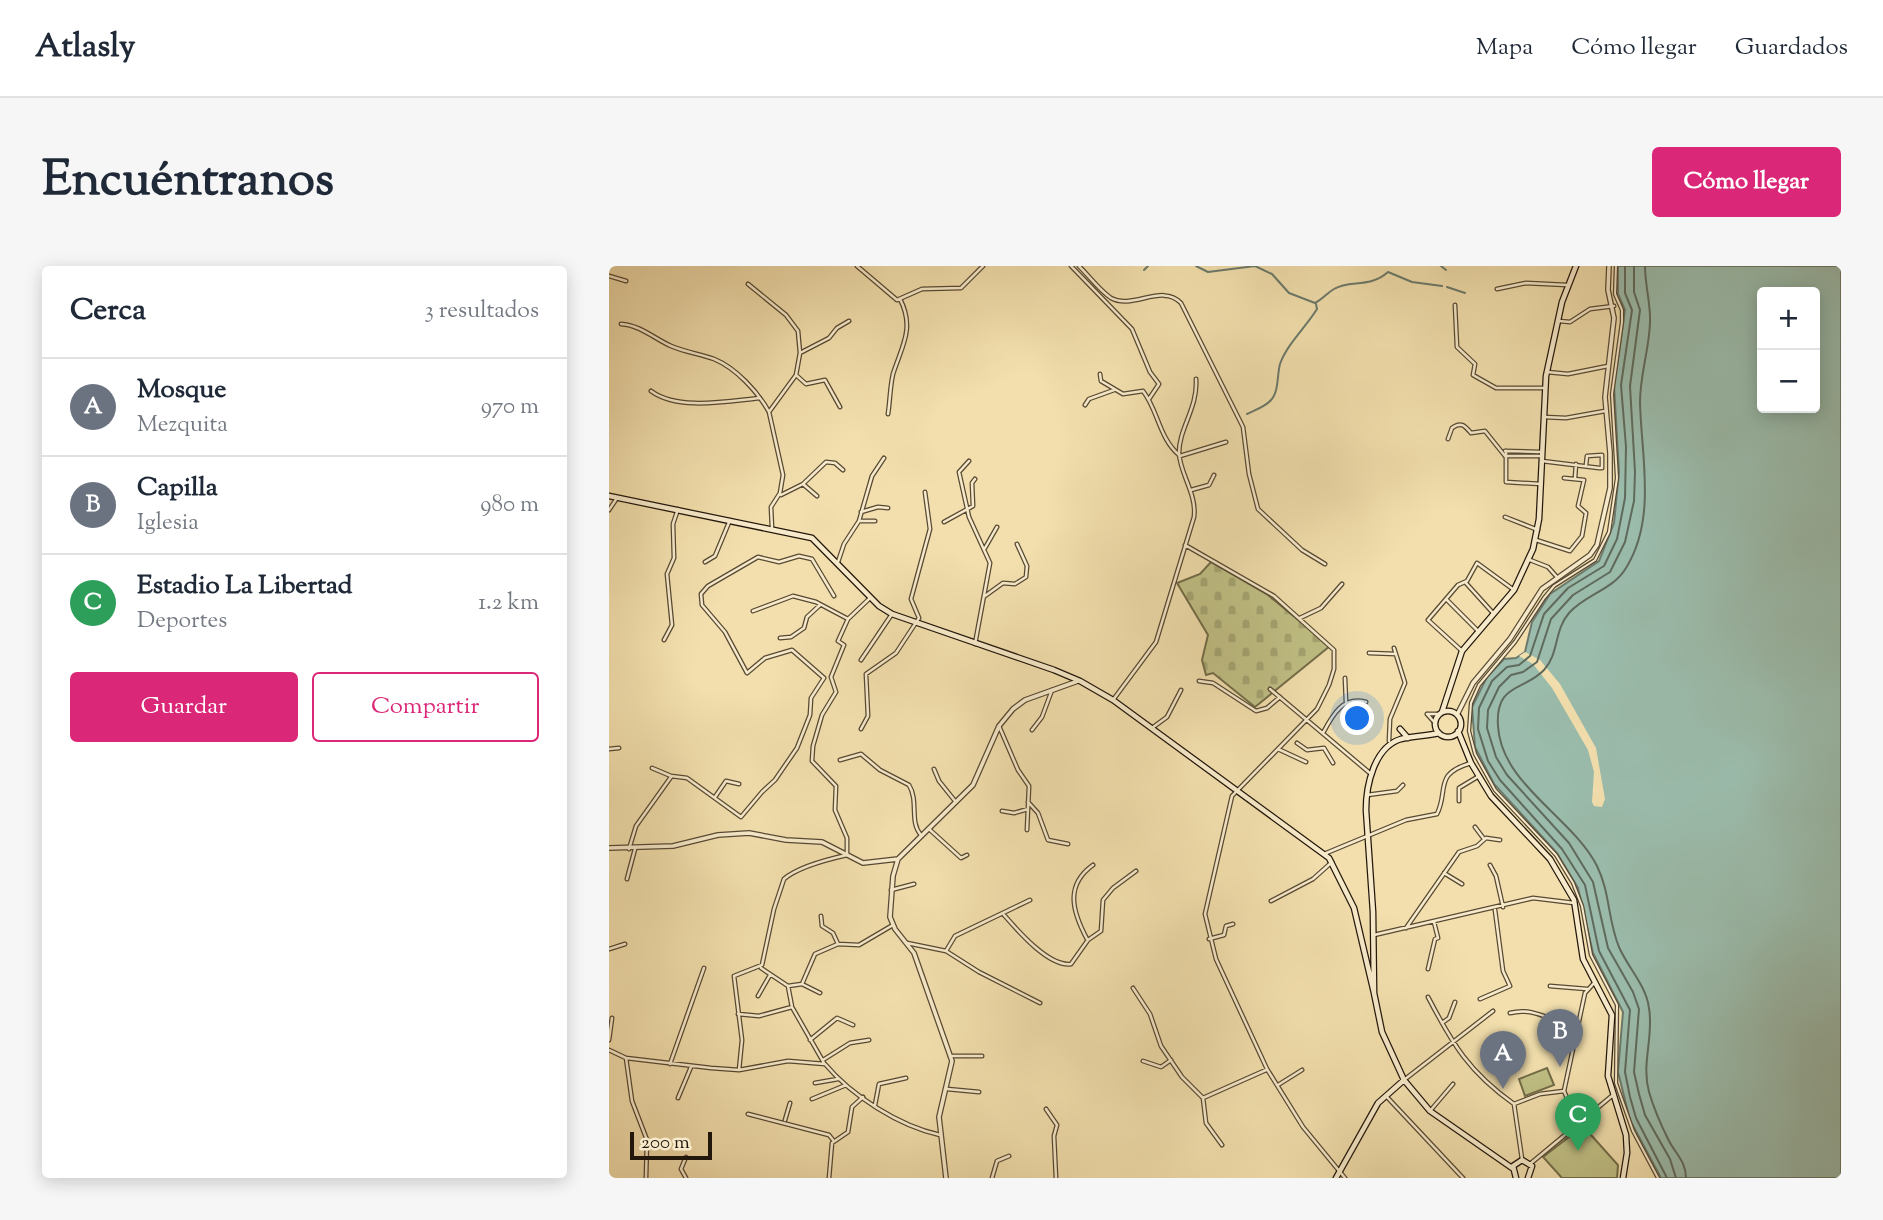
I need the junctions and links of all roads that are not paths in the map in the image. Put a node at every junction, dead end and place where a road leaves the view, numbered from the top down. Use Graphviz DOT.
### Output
graph roads {
  1 [pos="857,266"];
  2 [pos="983,266"];
  3 [pos="1071,266"];
  4 [pos="1079,266"];
  5 [pos="1576,266"];
  6 [pos="1609,266"];
  7 [pos="1616,266"];
  8 [pos="609,276"];
  9 [pos="626,281"];
  10 [pos="748,284"];
  11 [pos="1568,285"];
  12 [pos="1497,289"];
  13 [pos="900,298"];
  14 [pos="1455,305"];
  15 [pos="1614,306"];
  16 [pos="849,321"];
  17 [pos="1559,321"];
  18 [pos="621,324"];
  19 [pos="800,353"];
  20 [pos="1608,366"];
  21 [pos="1547,372"];
  22 [pos="1100,374"];
  23 [pos="796,375"];
  24 [pos="1196,379"];
  25 [pos="1546,388"];
  26 [pos="651,391"];
  27 [pos="1117,391"];
  28 [pos="760,398"];
  29 [pos="1149,398"];
  30 [pos="1085,405"];
  31 [pos="840,407"];
  32 [pos="1605,411"];
  33 [pos="769,412"];
  34 [pos="888,414"];
  35 [pos="1544,417"];
  36 [pos="1448,439"];
  37 [pos="1226,443"];
  38 [pos="1504,453"];
  39 [pos="1179,456"];
  40 [pos="1542,457"];
  41 [pos="884,458"];
  42 [pos="969,461"];
  43 [pos="1576,464"];
  44 [pos="1586,465"];
  45 [pos="843,470"];
  46 [pos="1214,474"];
  47 [pos="1564,478"];
  48 [pos="1575,478"];
  49 [pos="975,480"];
  50 [pos="803,484"];
  51 [pos="1541,484"];
  52 [pos="1190,490"];
  53 [pos="925,492"];
  54 [pos="609,496"];
  55 [pos="817,496"];
  56 [pos="778,497"];
  57 [pos="617,498"];
  58 [pos="888,508"];
  59 [pos="678,509"];
  60 [pos="609,510"];
  61 [pos="967,510"];
  62 [pos="861,512"];
  63 [pos="1505,517"];
  64 [pos="730,520"];
  65 [pos="875,521"];
  66 [pos="859,522"];
  67 [pos="944,522"];
  68 [pos="997,527"];
  69 [pos="772,528"];
  70 [pos="1538,530"];
  71 [pos="1536,540"];
  72 [pos="1017,544"];
  73 [pos="1185,545"];
  74 [pos="985,548"];
  75 [pos="1529,560"];
  76 [pos="705,562"];
  77 [pos="838,562"];
  78 [pos="1325,564"];
  79 [pos="1556,576"];
  80 [pos="1465,582"];
  81 [pos="1342,584"];
  82 [pos="1514,590"];
  83 [pos="834,596"];
  84 [pos="985,596"];
  85 [pos="871,598"];
  86 [pos="1446,599"];
  87 [pos="820,605"];
  88 [pos="753,611"];
  89 [pos="1493,613"];
  90 [pos="892,614"];
  91 [pos="1300,618"];
  92 [pos="848,620"];
  93 [pos="917,623"];
  94 [pos="1477,630"];
  95 [pos="780,638"];
  96 [pos="664,640"];
  97 [pos="975,644"];
  98 [pos="1394,649"];
  99 [pos="1462,651"];
  100 [pos="1369,653"];
  101 [pos="1396,654"];
  102 [pos="861,660"];
  103 [pos="832,673"];
  104 [pos="823,676"];
  105 [pos="1345,678"];
  106 [pos="1080,681"];
  107 [pos="1199,681"];
  108 [pos="1270,689"];
  109 [pos="1052,690"];
  110 [pos="1181,690"];
  111 [pos="1448,693"];
  112 [pos="1280,697"];
  113 [pos="1113,700"];
  114 [pos="1346,702"];
  115 [pos="1366,702"];
  116 [pos="1451,711"];
  117 [pos="1441,713"];
  118 [pos="1457,715"];
  119 [pos="1306,719"];
  120 [pos="1435,723"];
  121 [pos="999,726"];
  122 [pos="1152,728"];
  123 [pos="861,729"];
  124 [pos="1400,729"];
  125 [pos="1033,730"];
  126 [pos="1458,731"];
  127 [pos="1323,733"];
  128 [pos="1439,733"];
  129 [pos="1422,736"];
  130 [pos="1451,736"];
  131 [pos="1409,738"];
  132 [pos="1389,741"];
  133 [pos="1333,742"];
  134 [pos="1297,743"];
  135 [pos="619,748"];
  136 [pos="1276,748"];
  137 [pos="1464,748"];
  138 [pos="609,749"];
  139 [pos="1326,750"];
  140 [pos="840,760"];
  141 [pos="1306,762"];
  142 [pos="1333,763"];
  143 [pos="1471,763"];
  144 [pos="652,768"];
  145 [pos="934,769"];
  146 [pos="1371,774"];
  147 [pos="671,776"];
  148 [pos="1479,776"];
  149 [pos="739,784"];
  150 [pos="1403,785"];
  151 [pos="766,787"];
  152 [pos="1237,790"];
  153 [pos="762,792"];
  154 [pos="1367,795"];
  155 [pos="715,797"];
  156 [pos="1459,801"];
  157 [pos="957,802"];
  158 [pos="1028,802"];
  159 [pos="1028,809"];
  160 [pos="1002,811"];
  161 [pos="1475,827"];
  162 [pos="929,830"];
  163 [pos="1027,830"];
  164 [pos="1368,834"];
  165 [pos="922,836"];
  166 [pos="1484,839"];
  167 [pos="1500,840"];
  168 [pos="1068,844"];
  169 [pos="609,848"];
  170 [pos="629,849"];
  171 [pos="635,849"];
  172 [pos="1324,854"];
  173 [pos="847,855"];
  174 [pos="967,855"];
  175 [pos="898,859"];
  176 [pos="1332,862"];
  177 [pos="1093,865"];
  178 [pos="1490,865"];
  179 [pos="1136,870"];
  180 [pos="1444,873"];
  181 [pos="627,880"];
  182 [pos="914,884"];
  183 [pos="1462,884"];
  184 [pos="891,890"];
  185 [pos="1284,895"];
  186 [pos="1030,900"];
  187 [pos="1271,901"];
  188 [pos="1286,901"];
  189 [pos="1574,902"];
  190 [pos="1503,906"];
  191 [pos="1495,908"];
  192 [pos="1004,915"];
  193 [pos="821,916"];
  194 [pos="1434,922"];
  195 [pos="1233,924"];
  196 [pos="893,925"];
  197 [pos="1406,928"];
  198 [pos="1374,935"];
  199 [pos="1209,939"];
  200 [pos="1088,940"];
  201 [pos="907,943"];
  202 [pos="1374,943"];
  203 [pos="625,944"];
  204 [pos="838,944"];
  205 [pos="1363,944"];
  206 [pos="609,949"];
  207 [pos="947,951"];
  208 [pos="704,968"];
  209 [pos="761,968"];
  210 [pos="1428,969"];
  211 [pos="769,975"];
  212 [pos="1595,982"];
  213 [pos="802,985"];
  214 [pos="787,986"];
  215 [pos="1550,986"];
  216 [pos="1133,988"];
  217 [pos="1587,989"];
  218 [pos="820,993"];
  219 [pos="1374,993"];
  220 [pos="758,996"];
  221 [pos="1428,997"];
  222 [pos="1480,999"];
  223 [pos="1455,1002"];
  224 [pos="1040,1003"];
  225 [pos="792,1007"];
  226 [pos="1493,1011"];
  227 [pos="1510,1013"];
  228 [pos="738,1014"];
  229 [pos="612,1018"];
  230 [pos="1442,1023"];
  231 [pos="853,1025"];
  232 [pos="1577,1026"];
  233 [pos="609,1040"];
  234 [pos="810,1040"];
  235 [pos="869,1040"];
  236 [pos="1451,1043"];
  237 [pos="609,1050"];
  238 [pos="950,1056"];
  239 [pos="982,1056"];
  240 [pos="626,1058"];
  241 [pos="1171,1060"];
  242 [pos="1143,1061"];
  243 [pos="823,1062"];
  244 [pos="670,1065"];
  245 [pos="691,1067"];
  246 [pos="1267,1069"];
  247 [pos="739,1070"];
  248 [pos="1302,1070"];
  249 [pos="906,1078"];
  250 [pos="838,1079"];
  251 [pos="1405,1080"];
  252 [pos="815,1083"];
  253 [pos="1453,1084"];
  254 [pos="846,1085"];
  255 [pos="1277,1086"];
  256 [pos="946,1089"];
  257 [pos="1564,1091"];
  258 [pos="979,1092"];
  259 [pos="1613,1095"];
  260 [pos="1386,1096"];
  261 [pos="863,1097"];
  262 [pos="678,1098"];
  263 [pos="1203,1098"];
  264 [pos="812,1099"];
  265 [pos="790,1103"];
  266 [pos="1514,1104"];
  267 [pos="875,1105"];
  268 [pos="1046,1109"];
  269 [pos="1430,1111"];
  270 [pos="748,1114"];
  271 [pos="785,1121"];
  272 [pos="1578,1124"];
  273 [pos="940,1135"];
  274 [pos="833,1140"];
  275 [pos="1222,1145"];
  276 [pos="1009,1156"];
  277 [pos="686,1157"];
  278 [pos="1506,1161"];
  279 [pos="1519,1161"];
  280 [pos="1530,1164"];
  281 [pos="1338,1171"];
  282 [pos="1514,1174"];
  283 [pos="646,1178"];
  284 [pos="686,1178"];
  285 [pos="829,1178"];
  286 [pos="946,1178"];
  287 [pos="992,1178"];
  288 [pos="1056,1178"];
  289 [pos="1335,1178"];
  290 [pos="1345,1178"];
  291 [pos="1463,1178"];
  292 [pos="1533,1178"];
  293 [pos="1623,1178"];
  294 [pos="1658,1178"];
  1 -- 13 [label="street"];
  2 -- 13 [label="street"];
  3 -- 29 [label="street"];
  4 -- 78 [label="street"];
  5 -- 11 [label="main road"];
  6 -- 15 [label="street"];
  7 -- 294 [label="street"];
  8 -- 9 [label="street"];
  10 -- 19 [label="street"];
  11 -- 12 [label="street"];
  11 -- 17 [label="main road"];
  13 -- 34 [label="street"];
  14 -- 25 [label="street"];
  15 -- 17 [label="street"];
  15 -- 20 [label="street"];
  16 -- 19 [label="street"];
  17 -- 21 [label="main road"];
  18 -- 28 [label="street"];
  19 -- 23 [label="street"];
  20 -- 21 [label="street"];
  20 -- 32 [label="street"];
  21 -- 25 [label="main road"];
  22 -- 27 [label="street"];
  23 -- 31 [label="street"];
  23 -- 33 [label="street"];
  24 -- 39 [label="street"];
  25 -- 35 [label="main road"];
  26 -- 28 [label="street"];
  27 -- 29 [label="street"];
  27 -- 30 [label="street"];
  28 -- 33 [label="street"];
  29 -- 39 [label="street"];
  32 -- 35 [label="street"];
  32 -- 79 [label="street"];
  33 -- 56 [label="street"];
  35 -- 40 [label="main road"];
  36 -- 38 [label="street"];
  37 -- 39 [label="street"];
  38 -- 40 [label="street"];
  38 -- 51 [label="street"];
  39 -- 52 [label="street"];
  40 -- 43 [label="street"];
  40 -- 51 [label="main road"];
  41 -- 62 [label="street"];
  42 -- 61 [label="street"];
  43 -- 44 [label="street"];
  43 -- 48 [label="street"];
  44 -- 44 [label="street"];
  45 -- 50 [label="street"];
  46 -- 52 [label="street"];
  47 -- 48 [label="street"];
  48 -- 71 [label="street"];
  49 -- 61 [label="street"];
  50 -- 55 [label="street"];
  50 -- 56 [label="street"];
  51 -- 70 [label="main road"];
  52 -- 73 [label="street"];
  53 -- 93 [label="street"];
  54 -- 57 [label="main road"];
  56 -- 69 [label="street"];
  57 -- 59 [label="main road"];
  57 -- 60 [label="street"];
  58 -- 62 [label="street"];
  59 -- 64 [label="main road"];
  59 -- 96 [label="street"];
  61 -- 67 [label="street"];
  61 -- 74 [label="street"];
  62 -- 66 [label="street"];
  63 -- 70 [label="street"];
  64 -- 69 [label="main road"];
  64 -- 76 [label="street"];
  65 -- 66 [label="street"];
  66 -- 77 [label="street"];
  68 -- 74 [label="street"];
  69 -- 77 [label="main road"];
  70 -- 71 [label="main road"];
  71 -- 75 [label="main road"];
  72 -- 84 [label="street"];
  73 -- 91 [label="street"];
  73 -- 113 [label="street"];
  74 -- 84 [label="street"];
  75 -- 79 [label="street"];
  75 -- 82 [label="main road"];
  77 -- 85 [label="main road"];
  79 -- 118 [label="street"];
  80 -- 82 [label="street"];
  80 -- 86 [label="street"];
  80 -- 89 [label="street"];
  81 -- 91 [label="street"];
  82 -- 89 [label="main road"];
  83 -- 104 [label="street"];
  84 -- 97 [label="street"];
  85 -- 90 [label="main road"];
  85 -- 92 [label="street"];
  86 -- 94 [label="street"];
  86 -- 99 [label="street"];
  87 -- 88 [label="street"];
  87 -- 92 [label="street"];
  87 -- 95 [label="street"];
  89 -- 94 [label="main road"];
  90 -- 93 [label="main road"];
  90 -- 102 [label="street"];
  91 -- 119 [label="street"];
  92 -- 103 [label="street"];
  93 -- 97 [label="main road"];
  93 -- 123 [label="street"];
  94 -- 99 [label="main road"];
  97 -- 106 [label="main road"];
  98 -- 101 [label="street"];
  99 -- 111 [label="main road"];
  100 -- 101 [label="street"];
  101 -- 132 [label="street"];
  103 -- 104 [label="street"];
  103 -- 173 [label="street"];
  104 -- 153 [label="street"];
  105 -- 114 [label="street"];
  106 -- 109 [label="street"];
  106 -- 113 [label="main road"];
  107 -- 112 [label="street"];
  108 -- 112 [label="street"];
  109 -- 121 [label="street"];
  109 -- 125 [label="street"];
  110 -- 122 [label="street"];
  111 -- 116 [label="main road"];
  111 -- 117 [label="main road"];
  112 -- 119 [label="street"];
  113 -- 122 [label="main road"];
  114 -- 115 [label="street"];
  114 -- 127 [label="street"];
  116 -- 117 [label="main road"];
  116 -- 118 [label="main road"];
  117 -- 120 [label="main road"];
  117 -- 120 [label="street"];
  118 -- 126 [label="main road"];
  119 -- 127 [label="street"];
  119 -- 136 [label="street"];
  120 -- 128 [label="main road"];
  120 -- 129 [label="main road"];
  121 -- 157 [label="street"];
  121 -- 158 [label="street"];
  122 -- 152 [label="main road"];
  124 -- 131 [label="main road"];
  126 -- 130 [label="main road"];
  126 -- 137 [label="main road"];
  127 -- 133 [label="street"];
  128 -- 129 [label="main road"];
  128 -- 130 [label="main road"];
  129 -- 131 [label="main road"];
  130 -- 137 [label="main road"];
  131 -- 146 [label="main road"];
  133 -- 139 [label="street"];
  133 -- 146 [label="street"];
  134 -- 139 [label="street"];
  135 -- 138 [label="street"];
  136 -- 141 [label="street"];
  136 -- 152 [label="street"];
  137 -- 143 [label="main road"];
  139 -- 142 [label="street"];
  140 -- 165 [label="street"];
  143 -- 148 [label="main road"];
  143 -- 164 [label="street"];
  144 -- 147 [label="street"];
  145 -- 157 [label="street"];
  146 -- 154 [label="main road"];
  147 -- 155 [label="street"];
  147 -- 170 [label="street"];
  148 -- 156 [label="street"];
  148 -- 189 [label="main road"];
  149 -- 155 [label="street"];
  150 -- 154 [label="street"];
  151 -- 153 [label="street"];
  152 -- 172 [label="main road"];
  152 -- 199 [label="street"];
  153 -- 155 [label="street"];
  154 -- 164 [label="main road"];
  157 -- 162 [label="street"];
  158 -- 159 [label="street"];
  158 -- 168 [label="street"];
  159 -- 160 [label="street"];
  159 -- 163 [label="street"];
  161 -- 166 [label="street"];
  162 -- 165 [label="street"];
  162 -- 174 [label="street"];
  164 -- 172 [label="street"];
  164 -- 198 [label="main road"];
  165 -- 175 [label="street"];
  166 -- 167 [label="street"];
  166 -- 180 [label="street"];
  169 -- 170 [label="street"];
  170 -- 171 [label="street"];
  171 -- 173 [label="street"];
  171 -- 181 [label="street"];
  172 -- 176 [label="main road"];
  173 -- 175 [label="street"];
  173 -- 209 [label="street"];
  175 -- 184 [label="street"];
  176 -- 185 [label="street"];
  176 -- 205 [label="main road"];
  177 -- 200 [label="street"];
  178 -- 190 [label="street"];
  179 -- 200 [label="street"];
  180 -- 183 [label="street"];
  180 -- 197 [label="street"];
  182 -- 184 [label="street"];
  184 -- 196 [label="street"];
  185 -- 187 [label="street"];
  185 -- 188 [label="street"];
  186 -- 192 [label="street"];
  189 -- 190 [label="street"];
  189 -- 212 [label="main road"];
  190 -- 191 [label="street"];
  191 -- 194 [label="street"];
  191 -- 222 [label="street"];
  192 -- 200 [label="street"];
  192 -- 207 [label="street"];
  193 -- 204 [label="street"];
  194 -- 197 [label="street"];
  194 -- 210 [label="street"];
  195 -- 199 [label="street"];
  196 -- 201 [label="street"];
  196 -- 204 [label="street"];
  197 -- 198 [label="street"];
  198 -- 202 [label="main road"];
  199 -- 246 [label="street"];
  201 -- 207 [label="street"];
  201 -- 238 [label="street"];
  202 -- 205 [label="main road"];
  202 -- 219 [label="main road"];
  203 -- 206 [label="street"];
  204 -- 213 [label="street"];
  205 -- 219 [label="main road"];
  207 -- 224 [label="street"];
  208 -- 244 [label="street"];
  209 -- 211 [label="street"];
  209 -- 228 [label="street"];
  211 -- 214 [label="street"];
  211 -- 220 [label="street"];
  212 -- 217 [label="street"];
  212 -- 259 [label="main road"];
  213 -- 214 [label="street"];
  213 -- 218 [label="street"];
  214 -- 225 [label="street"];
  215 -- 217 [label="street"];
  216 -- 241 [label="street"];
  217 -- 232 [label="street"];
  219 -- 251 [label="main road"];
  221 -- 230 [label="street"];
  223 -- 230 [label="street"];
  225 -- 228 [label="street"];
  225 -- 234 [label="street"];
  226 -- 236 [label="street"];
  227 -- 232 [label="street"];
  228 -- 247 [label="street"];
  229 -- 233 [label="street"];
  230 -- 236 [label="street"];
  231 -- 234 [label="street"];
  232 -- 257 [label="street"];
  234 -- 243 [label="street"];
  235 -- 243 [label="street"];
  236 -- 251 [label="street"];
  236 -- 266 [label="street"];
  237 -- 240 [label="street"];
  238 -- 239 [label="street"];
  238 -- 256 [label="street"];
  240 -- 244 [label="street"];
  240 -- 283 [label="street"];
  241 -- 242 [label="street"];
  241 -- 263 [label="street"];
  243 -- 247 [label="street"];
  243 -- 250 [label="street"];
  244 -- 245 [label="street"];
  245 -- 247 [label="street"];
  245 -- 262 [label="street"];
  246 -- 255 [label="street"];
  246 -- 263 [label="street"];
  248 -- 255 [label="street"];
  249 -- 267 [label="street"];
  250 -- 252 [label="street"];
  250 -- 254 [label="street"];
  251 -- 260 [label="main road"];
  251 -- 269 [label="main road"];
  253 -- 269 [label="street"];
  254 -- 261 [label="street"];
  254 -- 264 [label="street"];
  255 -- 281 [label="street"];
  256 -- 258 [label="street"];
  256 -- 273 [label="street"];
  257 -- 266 [label="street"];
  257 -- 272 [label="street"];
  259 -- 272 [label="street"];
  259 -- 293 [label="main road"];
  260 -- 281 [label="main road"];
  260 -- 291 [label="street"];
  261 -- 267 [label="street"];
  261 -- 274 [label="street"];
  263 -- 275 [label="street"];
  265 -- 271 [label="street"];
  266 -- 279 [label="street"];
  267 -- 273 [label="street"];
  268 -- 288 [label="street"];
  269 -- 278 [label="main road"];
  270 -- 271 [label="street"];
  271 -- 274 [label="street"];
  272 -- 280 [label="street"];
  273 -- 286 [label="street"];
  274 -- 285 [label="street"];
  276 -- 287 [label="street"];
  277 -- 284 [label="street"];
  278 -- 279 [label="main road"];
  278 -- 282 [label="main road"];
  279 -- 280 [label="main road"];
  279 -- 282 [label="main road"];
  280 -- 292 [label="main road"];
  281 -- 289 [label="main road"];
  281 -- 290 [label="street"];
}
